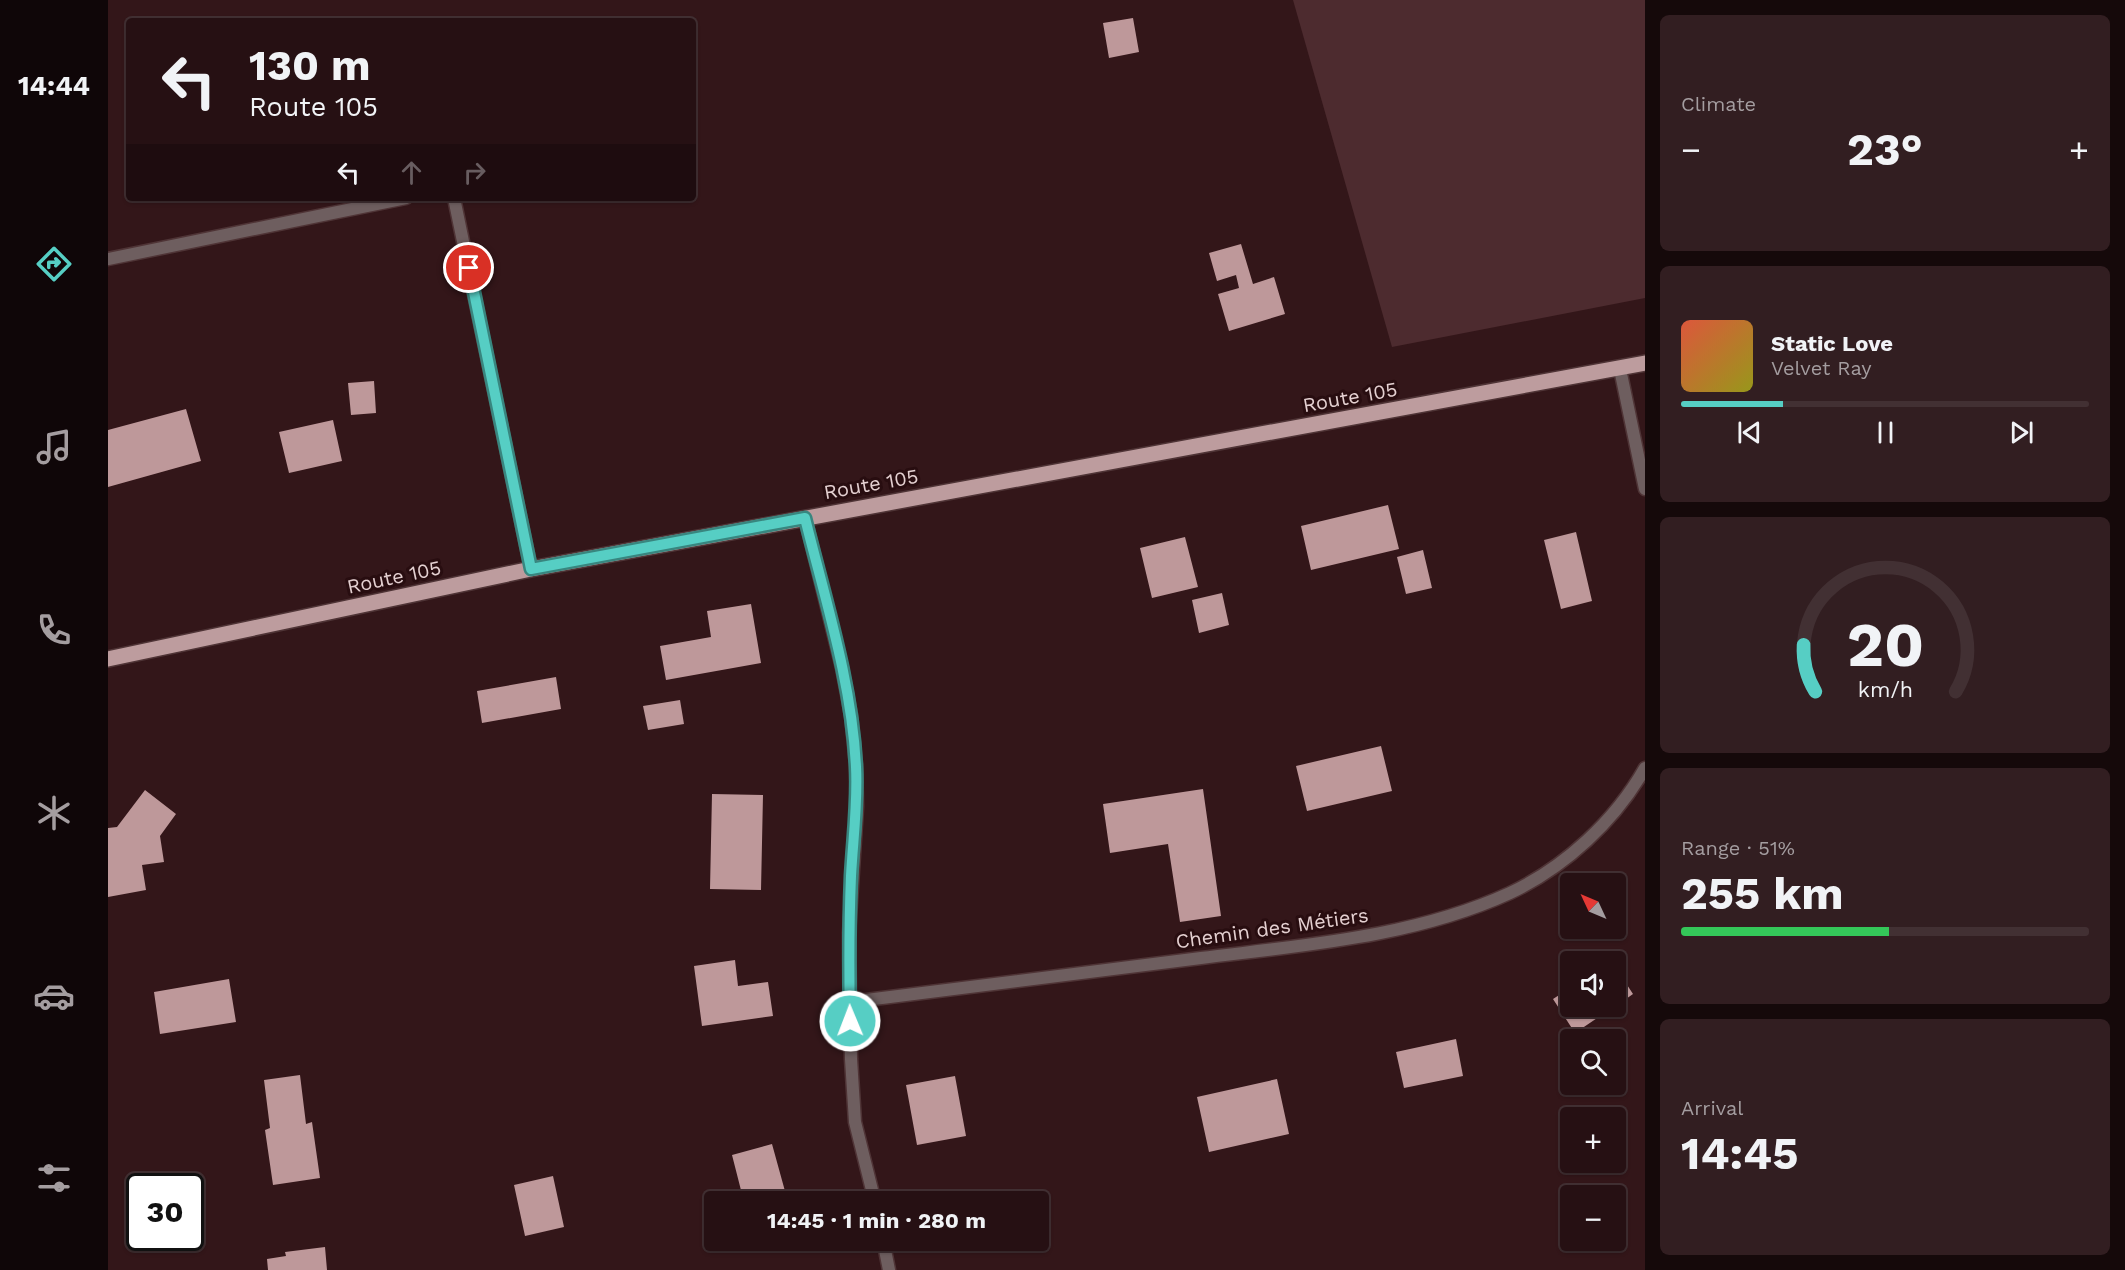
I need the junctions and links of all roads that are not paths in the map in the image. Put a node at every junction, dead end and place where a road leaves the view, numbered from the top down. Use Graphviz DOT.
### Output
graph roads {
  1 [pos="391,201"];
  2 [pos="455,201"];
  3 [pos="108,259"];
  4 [pos="1645,363"];
  5 [pos="1620,369"];
  6 [pos="1645,489"];
  7 [pos="805,518"];
  8 [pos="531,569"];
  9 [pos="108,659"];
  10 [pos="1645,768"];
  11 [pos="850,1002"];
  12 [pos="872,1191"];
  13 [pos="885,1251"];
  14 [pos="889,1270"];
  1 -- 3 [label="street"];
  2 -- 8 [label="street"];
  4 -- 5 [label="main road, Route 105"];
  5 -- 6 [label="street"];
  5 -- 7 [label="main road, Route 105"];
  7 -- 8 [label="main road, Route 105"];
  7 -- 11 [label="street"];
  8 -- 9 [label="main road, Route 105"];
  10 -- 11 [label="street, Chemin des Métiers"];
  11 -- 12 [label="street"];
  13 -- 14 [label="street"];
}
